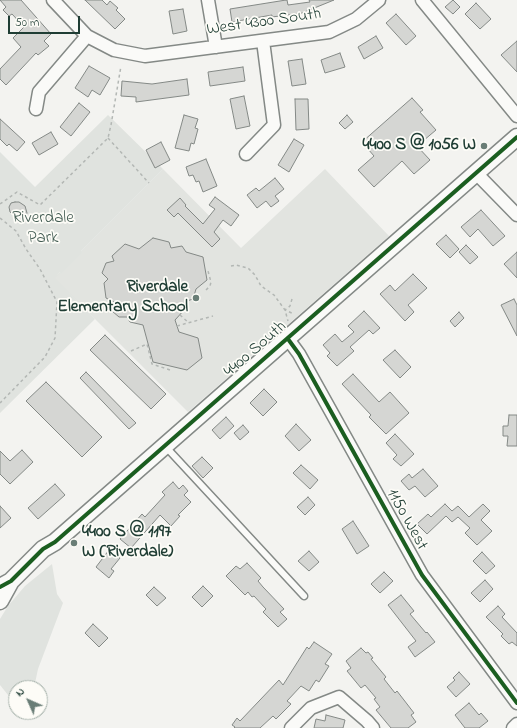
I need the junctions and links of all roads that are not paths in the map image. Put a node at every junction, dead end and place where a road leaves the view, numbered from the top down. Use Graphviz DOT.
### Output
graph roads {
  1 [pos="53,0"];
  2 [pos="208,0"];
  3 [pos="379,0"];
  4 [pos="422,0"];
  5 [pos="87,36"];
  6 [pos="263,40"];
  7 [pos="216,47"];
  8 [pos="36,109"];
  9 [pos="517,116"];
  10 [pos="517,137"];
  11 [pos="246,154"];
  12 [pos="476,173"];
  13 [pos="517,215"];
  14 [pos="288,339"];
  15 [pos="165,446"];
  16 [pos="5,584"];
  17 [pos="304,596"];
  18 [pos="0,601"];
  19 [pos="517,703"];
  20 [pos="517,724"];
  21 [pos="292,728"];
  22 [pos="373,728"];
  23 [pos="513,728"];
  1 -- 5 [label="street, West 4300 South"];
  2 -- 7 [label="street"];
  3 -- 6 [label="street, West 4300 South"];
  4 -- 9 [label="street"];
  5 -- 7 [label="street, West 4300 South"];
  5 -- 8 [label="street"];
  6 -- 7 [label="street, West 4300 South"];
  6 -- 11 [label="street"];
  10 -- 12 [label="street, 4400 South"];
  12 -- 13 [label="street"];
  12 -- 14 [label="street, 4400 South"];
  14 -- 15 [label="street, 4400 South"];
  14 -- 19 [label="street, 1150 West"];
  15 -- 16 [label="street, 4400 South"];
  15 -- 17 [label="lane"];
  16 -- 18 [label="street, 4400 South"];
  20 -- 23 [label="street"];
  21 -- 22 [label="street"];
}
